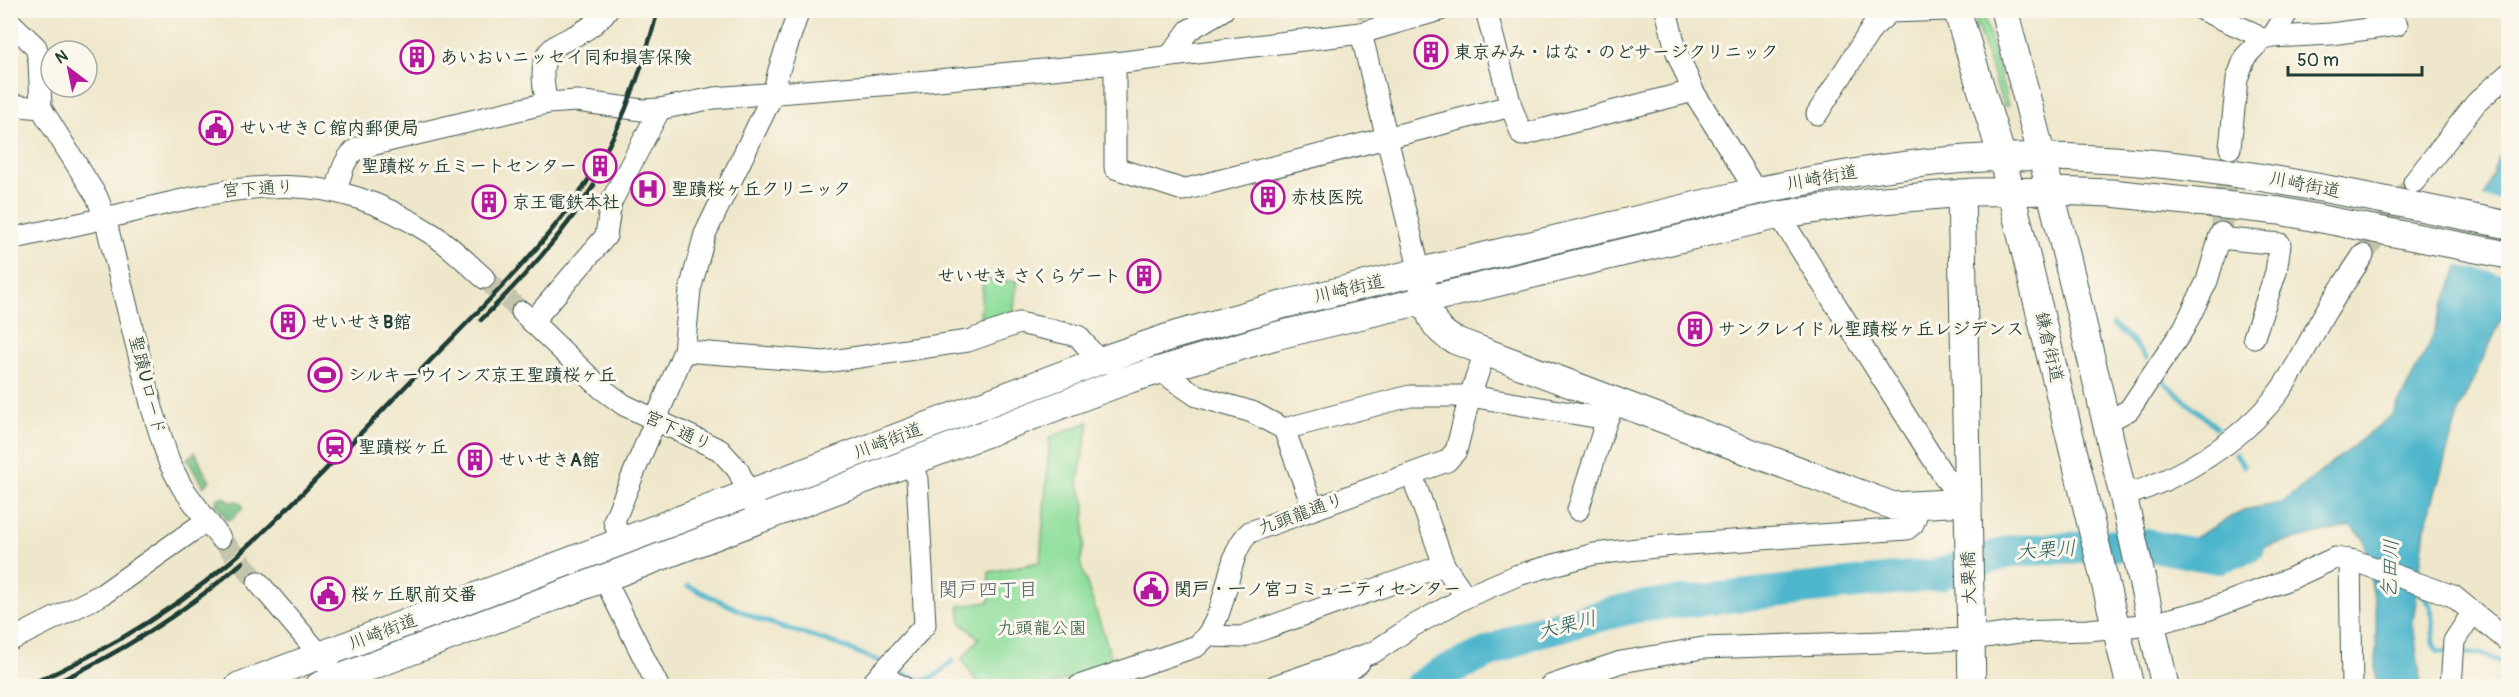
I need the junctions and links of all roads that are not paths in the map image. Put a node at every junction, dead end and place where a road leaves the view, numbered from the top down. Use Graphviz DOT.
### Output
graph roads {
  1 [pos="607,10"];
  2 [pos="799,10"];
  3 [pos="1222,10"];
  4 [pos="1440,10"];
  5 [pos="1485,10"];
  6 [pos="1666,10"];
  7 [pos="1947,10"];
  8 [pos="1957,10"];
  9 [pos="2004,10"];
  10 [pos="2202,10"];
  11 [pos="2289,10"];
  12 [pos="10,22"];
  13 [pos="2397,25"];
  14 [pos="1361,33"];
  15 [pos="2267,39"];
  16 [pos="1170,56"];
  17 [pos="1115,63"];
  18 [pos="2508,74"];
  19 [pos="1693,92"];
  20 [pos="774,94"];
  21 [pos="547,103"];
  22 [pos="10,105"];
  23 [pos="1511,106"];
  24 [pos="41,108"];
  25 [pos="660,109"];
  26 [pos="1817,114"];
  27 [pos="1387,138"];
  28 [pos="2230,148"];
  29 [pos="2042,156"];
  30 [pos="2002,157"];
  31 [pos="2414,182"];
  32 [pos="1756,191"];
  33 [pos="2010,191"];
  34 [pos="2051,191"];
  35 [pos="336,192"];
  36 [pos="1961,193"];
  37 [pos="1779,215"];
  38 [pos="105,218"];
  39 [pos="2508,225"];
  40 [pos="10,239"];
  41 [pos="2363,255"];
  42 [pos="2508,255"];
  43 [pos="1420,272"];
  44 [pos="484,278"];
  45 [pos="1425,299"];
  46 [pos="2254,337"];
  47 [pos="684,351"];
  48 [pos="1485,352"];
  49 [pos="1099,361"];
  50 [pos="1159,370"];
  51 [pos="1470,396"];
  52 [pos="1611,410"];
  53 [pos="655,421"];
  54 [pos="2106,422"];
  55 [pos="1284,429"];
  56 [pos="911,462"];
  57 [pos="1412,475"];
  58 [pos="749,494"];
  59 [pos="2124,499"];
  60 [pos="1920,505"];
  61 [pos="1313,508"];
  62 [pos="1578,510"];
  63 [pos="1967,515"];
  64 [pos="760,518"];
  65 [pos="206,521"];
  66 [pos="220,538"];
  67 [pos="621,542"];
  68 [pos="2352,560"];
  69 [pos="1444,565"];
  70 [pos="604,578"];
  71 [pos="258,582"];
  72 [pos="1466,597"];
  73 [pos="2473,612"];
  74 [pos="2151,619"];
  75 [pos="2114,624"];
  76 [pos="1971,633"];
  77 [pos="1210,636"];
  78 [pos="10,638"];
  79 [pos="2508,641"];
  80 [pos="1374,651"];
  81 [pos="321,656"];
  82 [pos="876,679"];
  83 [pos="332,684"];
  84 [pos="239,687"];
  85 [pos="658,687"];
  86 [pos="902,687"];
  87 [pos="1079,687"];
  88 [pos="1275,687"];
  89 [pos="1329,687"];
  90 [pos="1550,687"];
  91 [pos="1972,687"];
  92 [pos="2130,687"];
  93 [pos="2165,687"];
  94 [pos="2352,687"];
  95 [pos="2451,687"];
  1 -- 21 [label="street"];
  2 -- 20 [label="street"];
  3 -- 16 [label="street"];
  4 -- 14 [label="street"];
  5 -- 23 [label="street"];
  6 -- 19 [label="street"];
  7 -- 26 [label="street"];
  8 -- 30 [label="main road, 鎌倉街道"];
  9 -- 29 [label="main road"];
  10 -- 15 [label="street"];
  11 -- 15 [label="street"];
  12 -- 24 [label="street"];
  13 -- 15 [label="street"];
  14 -- 16 [label="street"];
  14 -- 27 [label="street"];
  15 -- 28 [label="street"];
  16 -- 17 [label="street"];
  17 -- 20 [label="street"];
  17 -- 27 [label="street"];
  18 -- 31 [label="street"];
  19 -- 23 [label="street"];
  19 -- 32 [label="street"];
  20 -- 25 [label="street"];
  20 -- 47 [label="street"];
  21 -- 25 [label="street"];
  21 -- 35 [label="street"];
  22 -- 24 [label="street"];
  23 -- 27 [label="street"];
  24 -- 38 [label="street, 聖蹟Uロード"];
  25 -- 53 [label="street, 宮下通り"];
  27 -- 43 [label="street"];
  29 -- 30 [label="main road, 川崎街道"];
  29 -- 34 [label="main road"];
  29 -- 39 [label="main road, 川崎街道"];
  30 -- 32 [label="main road, 川崎街道"];
  30 -- 33 [label="main road, 鎌倉街道"];
  32 -- 43 [label="main road, 川崎街道"];
  33 -- 34 [label="main road, 川崎街道"];
  33 -- 36 [label="main road, 川崎街道"];
  33 -- 75 [label="main road, 鎌倉街道"];
  34 -- 42 [label="main road, 川崎街道"];
  34 -- 54 [label="main road"];
  35 -- 38 [label="street, 宮下通り"];
  35 -- 44 [label="street, 宮下通り"];
  36 -- 37 [label="main road, 川崎街道"];
  36 -- 63 [label="main road, 大栗橋"];
  37 -- 45 [label="main road, 川崎街道"];
  37 -- 63 [label="street"];
  38 -- 40 [label="street, 宮下通り"];
  38 -- 65 [label="street, 聖蹟Uロード"];
  41 -- 59 [label="street"];
  43 -- 45 [label="main road"];
  43 -- 49 [label="main road, 川崎街道"];
  45 -- 48 [label="main road"];
  45 -- 50 [label="main road, 川崎街道"];
  46 -- 54 [label="street"];
  47 -- 49 [label="street"];
  47 -- 53 [label="street"];
  48 -- 51 [label="street, 九頭龍通り"];
  48 -- 52 [label="main road"];
  49 -- 50 [label="street"];
  49 -- 58 [label="main road, 川崎街道"];
  50 -- 55 [label="street"];
  50 -- 56 [label="main road, 川崎街道"];
  51 -- 52 [label="street"];
  51 -- 55 [label="street"];
  51 -- 57 [label="street, 九頭龍通り"];
  52 -- 60 [label="main road"];
  52 -- 62 [label="street"];
  53 -- 58 [label="street, 宮下通り"];
  53 -- 67 [label="street"];
  54 -- 59 [label="main road"];
  55 -- 61 [label="street"];
  56 -- 64 [label="main road, 川崎街道"];
  56 -- 82 [label="street"];
  57 -- 61 [label="street, 九頭龍通り"];
  57 -- 69 [label="street"];
  58 -- 64 [label="street, 宮下通り"];
  58 -- 67 [label="main road, 川崎街道"];
  59 -- 74 [label="main road"];
  60 -- 63 [label="main road"];
  60 -- 72 [label="street"];
  61 -- 77 [label="street, 九頭龍通り"];
  63 -- 76 [label="main road, 大栗橋"];
  64 -- 70 [label="main road, 川崎街道"];
  65 -- 66 [label="street, 聖蹟Uロード"];
  65 -- 78 [label="street"];
  67 -- 81 [label="main road, 川崎街道"];
  68 -- 73 [label="street"];
  68 -- 74 [label="street"];
  68 -- 94 [label="street"];
  69 -- 72 [label="street"];
  69 -- 77 [label="street"];
  70 -- 83 [label="main road, 川崎街道"];
  70 -- 85 [label="street"];
  71 -- 81 [label="street"];
  72 -- 80 [label="street"];
  73 -- 79 [label="street"];
  73 -- 95 [label="street"];
  74 -- 75 [label="street"];
  74 -- 93 [label="main road"];
  75 -- 76 [label="street"];
  75 -- 92 [label="main road, 鎌倉街道"];
  76 -- 90 [label="street"];
  76 -- 91 [label="main road, 大栗橋"];
  77 -- 87 [label="street"];
  80 -- 88 [label="street"];
  80 -- 89 [label="street"];
  81 -- 83 [label="street"];
  81 -- 84 [label="main road, 川崎街道"];
  82 -- 86 [label="street"];
}
